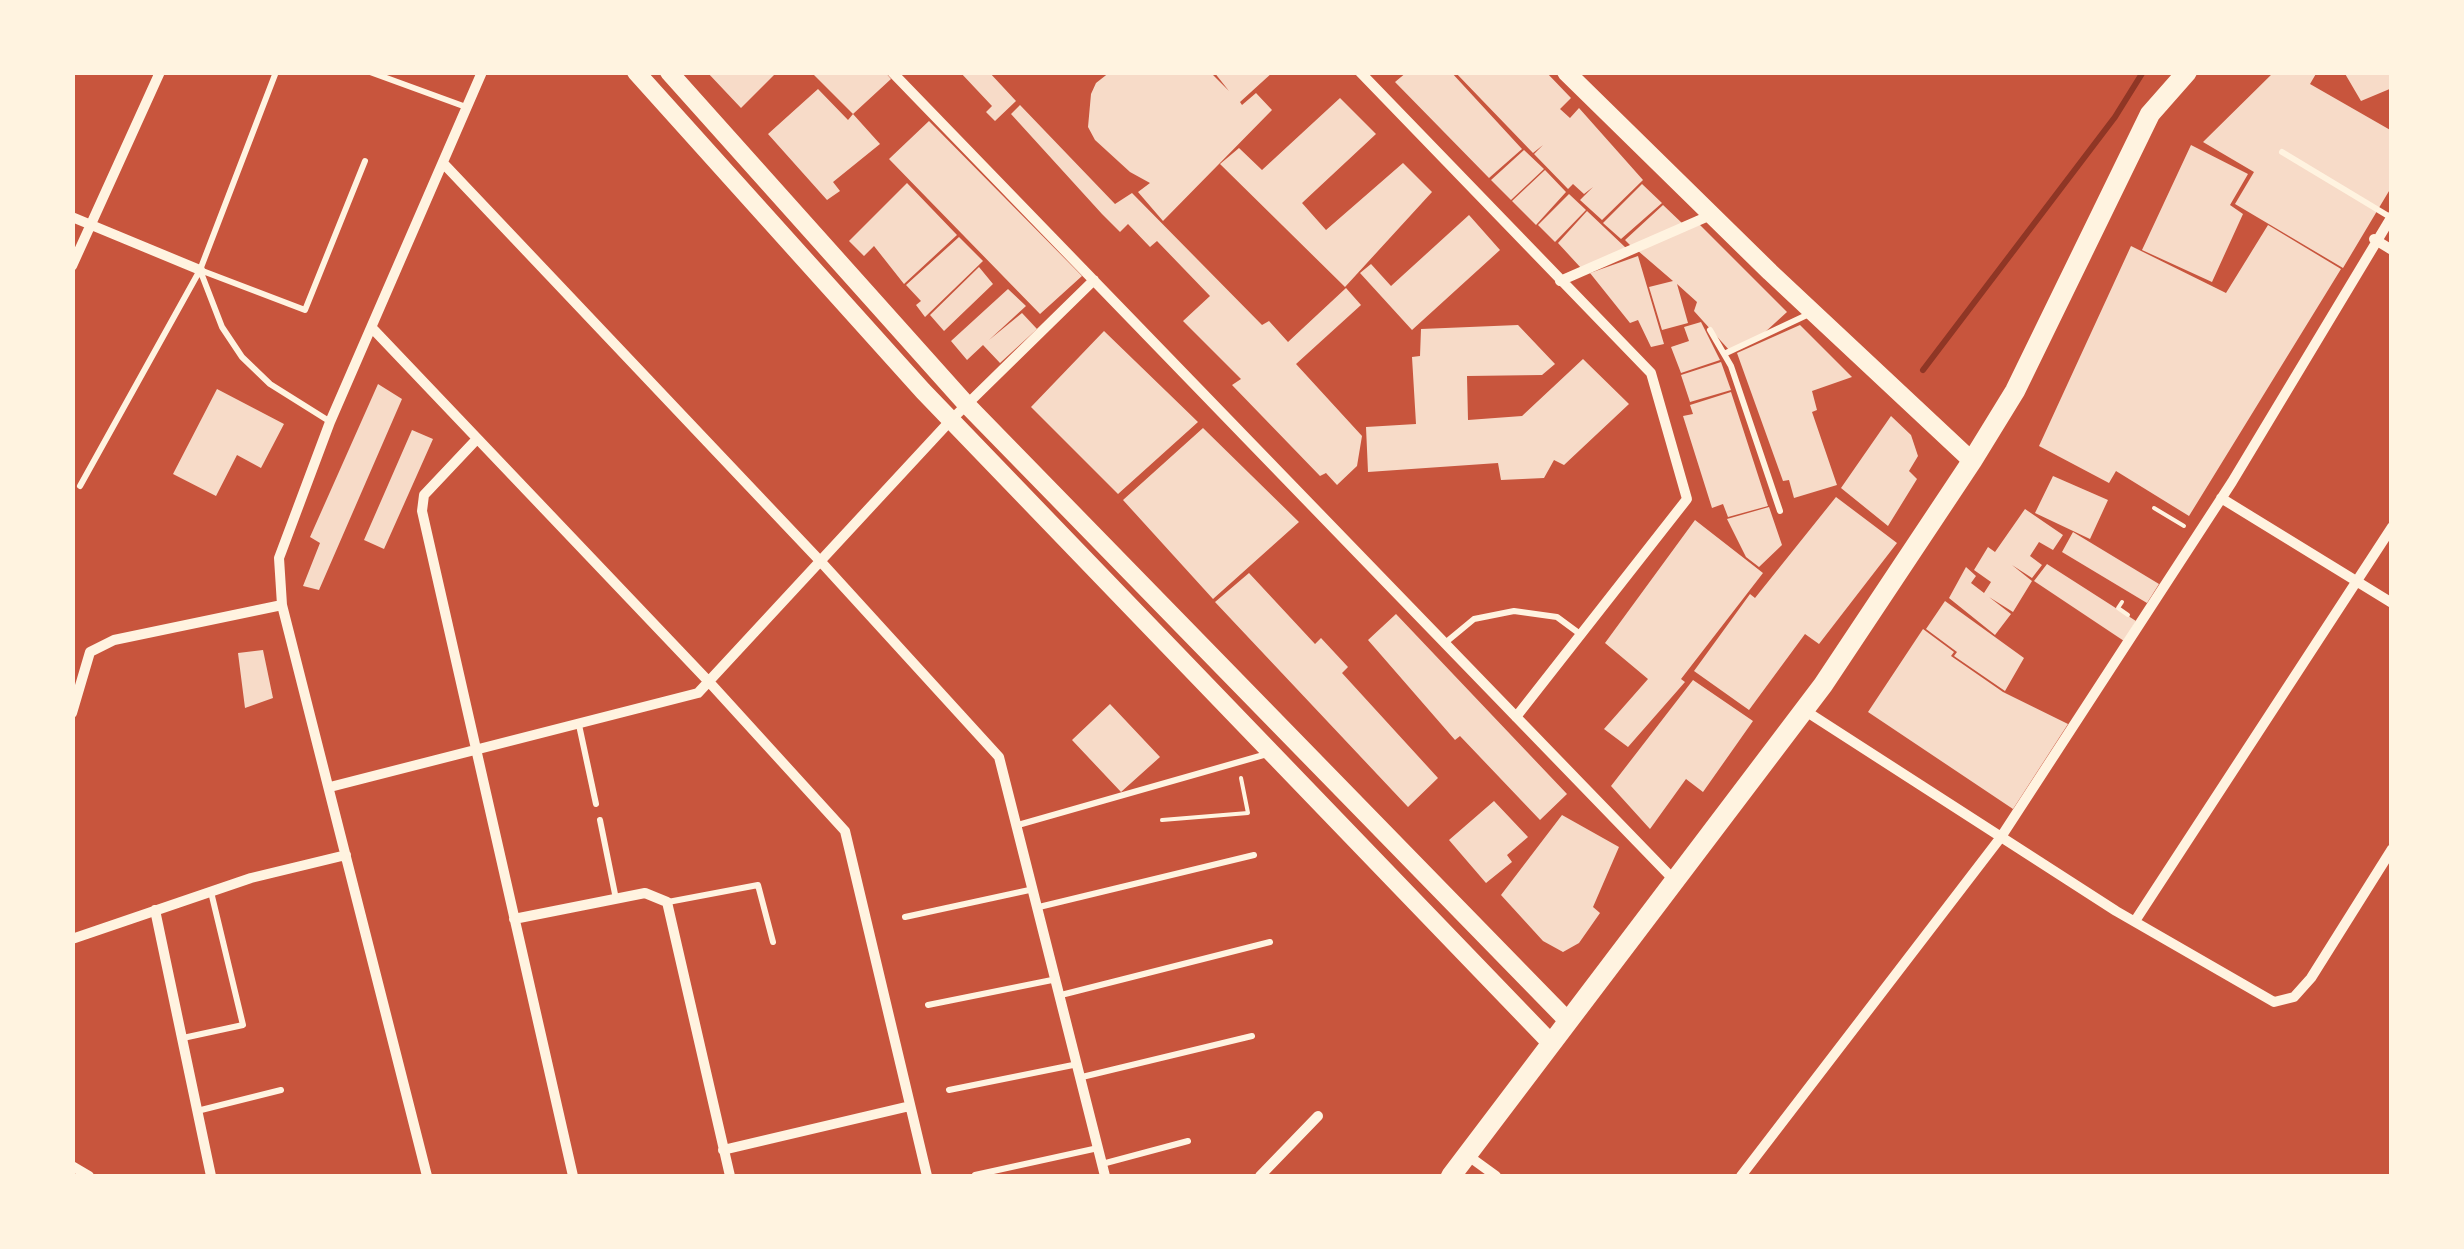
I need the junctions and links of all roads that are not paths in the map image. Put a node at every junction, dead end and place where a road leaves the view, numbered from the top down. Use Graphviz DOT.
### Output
graph roads {
  1 [pos="160,72"];
  2 [pos="276,72"];
  3 [pos="370,72"];
  4 [pos="482,72"];
  5 [pos="636,72"];
  6 [pos="670,72"];
  7 [pos="892,72"];
  8 [pos="1360,72"];
  9 [pos="1566,72"];
  10 [pos="2187,72"];
  11 [pos="466,107"];
  12 [pos="2282,152"];
  13 [pos="365,161"];
  14 [pos="442,163"];
  15 [pos="1711,215"];
  16 [pos="2391,216"];
  17 [pos="72,217"];
  18 [pos="94,226"];
  19 [pos="2374,240"];
  20 [pos="2392,250"];
  21 [pos="72,266"];
  22 [pos="200,270"];
  23 [pos="1094,280"];
  24 [pos="1560,281"];
  25 [pos="1812,312"];
  26 [pos="373,330"];
  27 [pos="1710,330"];
  28 [pos="1724,354"];
  29 [pos="967,405"];
  30 [pos="951,420"];
  31 [pos="330,422"];
  32 [pos="475,441"];
  33 [pos="1972,462"];
  34 [pos="80,486"];
  35 [pos="2221,498"];
  36 [pos="1780,511"];
  37 [pos="2392,527"];
  38 [pos="822,563"];
  39 [pos="2357,582"];
  40 [pos="282,604"];
  41 [pos="2392,604"];
  42 [pos="1580,635"];
  43 [pos="1446,643"];
  44 [pos="711,684"];
  45 [pos="1804,710"];
  46 [pos="72,713"];
  47 [pos="1516,717"];
  48 [pos="580,725"];
  49 [pos="479,749"];
  50 [pos="1271,753"];
  51 [pos="330,787"];
  52 [pos="596,804"];
  53 [pos="600,820"];
  54 [pos="1018,826"];
  55 [pos="2001,837"];
  56 [pos="2392,849"];
  57 [pos="1254,854"];
  58 [pos="346,855"];
  59 [pos="1674,880"];
  60 [pos="1034,890"];
  61 [pos="211,891"];
  62 [pos="616,898"];
  63 [pos="667,902"];
  64 [pos="1038,907"];
  65 [pos="155,910"];
  66 [pos="905,917"];
  67 [pos="514,919"];
  68 [pos="2135,921"];
  69 [pos="72,939"];
  70 [pos="772,942"];
  71 [pos="1270,942"];
  72 [pos="1057,979"];
  73 [pos="1061,995"];
  74 [pos="928,1005"];
  75 [pos="1568,1021"];
  76 [pos="1252,1036"];
  77 [pos="182,1038"];
  78 [pos="1552,1043"];
  79 [pos="1078,1064"];
  80 [pos="1082,1078"];
  81 [pos="281,1090"];
  82 [pos="949,1090"];
  83 [pos="910,1106"];
  84 [pos="197,1111"];
  85 [pos="1318,1116"];
  86 [pos="1188,1142"];
  87 [pos="1098,1148"];
  88 [pos="724,1150"];
  89 [pos="1467,1156"];
  90 [pos="1102,1164"];
  91 [pos="72,1166"];
  92 [pos="975,1175"];
  93 [pos="89,1176"];
  94 [pos="210,1176"];
  95 [pos="428,1176"];
  96 [pos="573,1176"];
  97 [pos="730,1176"];
  98 [pos="927,1176"];
  99 [pos="1104,1176"];
  100 [pos="1260,1176"];
  101 [pos="1451,1176"];
  102 [pos="1496,1176"];
  103 [pos="1741,1176"];
  1 -- 18 [label="street"];
  2 -- 22 [label="lane"];
  3 -- 11 [label="lane"];
  4 -- 11 [label="street"];
  5 -- 30 [label="street"];
  6 -- 29 [label="street"];
  7 -- 23 [label="street"];
  8 -- 24 [label="street"];
  9 -- 15 [label="street"];
  10 -- 33 [label="main road"];
  11 -- 14 [label="street"];
  12 -- 16 [label="lane"];
  13 -- 22 [label="lane"];
  14 -- 26 [label="street"];
  14 -- 38 [label="street"];
  15 -- 24 [label="street"];
  15 -- 25 [label="street"];
  16 -- 19 [label="street"];
  17 -- 18 [label="street"];
  18 -- 21 [label="street"];
  18 -- 22 [label="street"];
  19 -- 20 [label="street"];
  19 -- 35 [label="street"];
  22 -- 31 [label="lane"];
  22 -- 34 [label="lane"];
  23 -- 29 [label="street"];
  23 -- 43 [label="street"];
  24 -- 42 [label="street"];
  25 -- 28 [label="lane"];
  25 -- 33 [label="street"];
  26 -- 31 [label="street"];
  26 -- 32 [label="street"];
  27 -- 28 [label="lane"];
  28 -- 36 [label="lane"];
  29 -- 30 [label="street"];
  29 -- 75 [label="street"];
  30 -- 38 [label="street"];
  30 -- 50 [label="street"];
  31 -- 40 [label="street"];
  32 -- 44 [label="street"];
  32 -- 49 [label="street"];
  33 -- 45 [label="main road"];
  35 -- 39 [label="street"];
  35 -- 55 [label="street"];
  37 -- 39 [label="street"];
  38 -- 44 [label="street"];
  38 -- 54 [label="street"];
  39 -- 41 [label="street"];
  39 -- 68 [label="street"];
  40 -- 46 [label="street"];
  40 -- 51 [label="street"];
  42 -- 43 [label="lane"];
  42 -- 47 [label="street"];
  43 -- 47 [label="street"];
  44 -- 48 [label="street"];
  44 -- 83 [label="street"];
  45 -- 55 [label="street"];
  45 -- 59 [label="main road"];
  47 -- 59 [label="street"];
  48 -- 49 [label="street"];
  48 -- 52 [label="lane"];
  49 -- 51 [label="street"];
  49 -- 67 [label="street"];
  50 -- 54 [label="lane"];
  50 -- 78 [label="street"];
  51 -- 58 [label="street"];
  53 -- 62 [label="lane"];
  54 -- 60 [label="street"];
  55 -- 68 [label="street"];
  55 -- 103 [label="street"];
  56 -- 68 [label="street"];
  57 -- 64 [label="lane"];
  58 -- 61 [label="street"];
  58 -- 95 [label="street"];
  59 -- 75 [label="main road"];
  60 -- 64 [label="street"];
  60 -- 66 [label="lane"];
  61 -- 65 [label="street"];
  61 -- 77 [label="lane"];
  62 -- 63 [label="street"];
  62 -- 67 [label="street"];
  63 -- 70 [label="lane"];
  63 -- 88 [label="street"];
  64 -- 72 [label="street"];
  65 -- 69 [label="street"];
  65 -- 77 [label="street"];
  67 -- 96 [label="street"];
  71 -- 73 [label="lane"];
  72 -- 73 [label="street"];
  72 -- 74 [label="lane"];
  73 -- 79 [label="street"];
  75 -- 78 [label="main road"];
  76 -- 80 [label="lane"];
  77 -- 84 [label="street"];
  78 -- 89 [label="main road"];
  79 -- 80 [label="street"];
  79 -- 82 [label="lane"];
  80 -- 87 [label="street"];
  81 -- 84 [label="lane"];
  83 -- 88 [label="street"];
  83 -- 98 [label="street"];
  84 -- 94 [label="street"];
  85 -- 100 [label="street"];
  86 -- 90 [label="lane"];
  87 -- 90 [label="street"];
  87 -- 92 [label="lane"];
  88 -- 97 [label="street"];
  89 -- 101 [label="main road"];
  89 -- 102 [label="street"];
  90 -- 99 [label="street"];
  91 -- 93 [label="street"];
}
